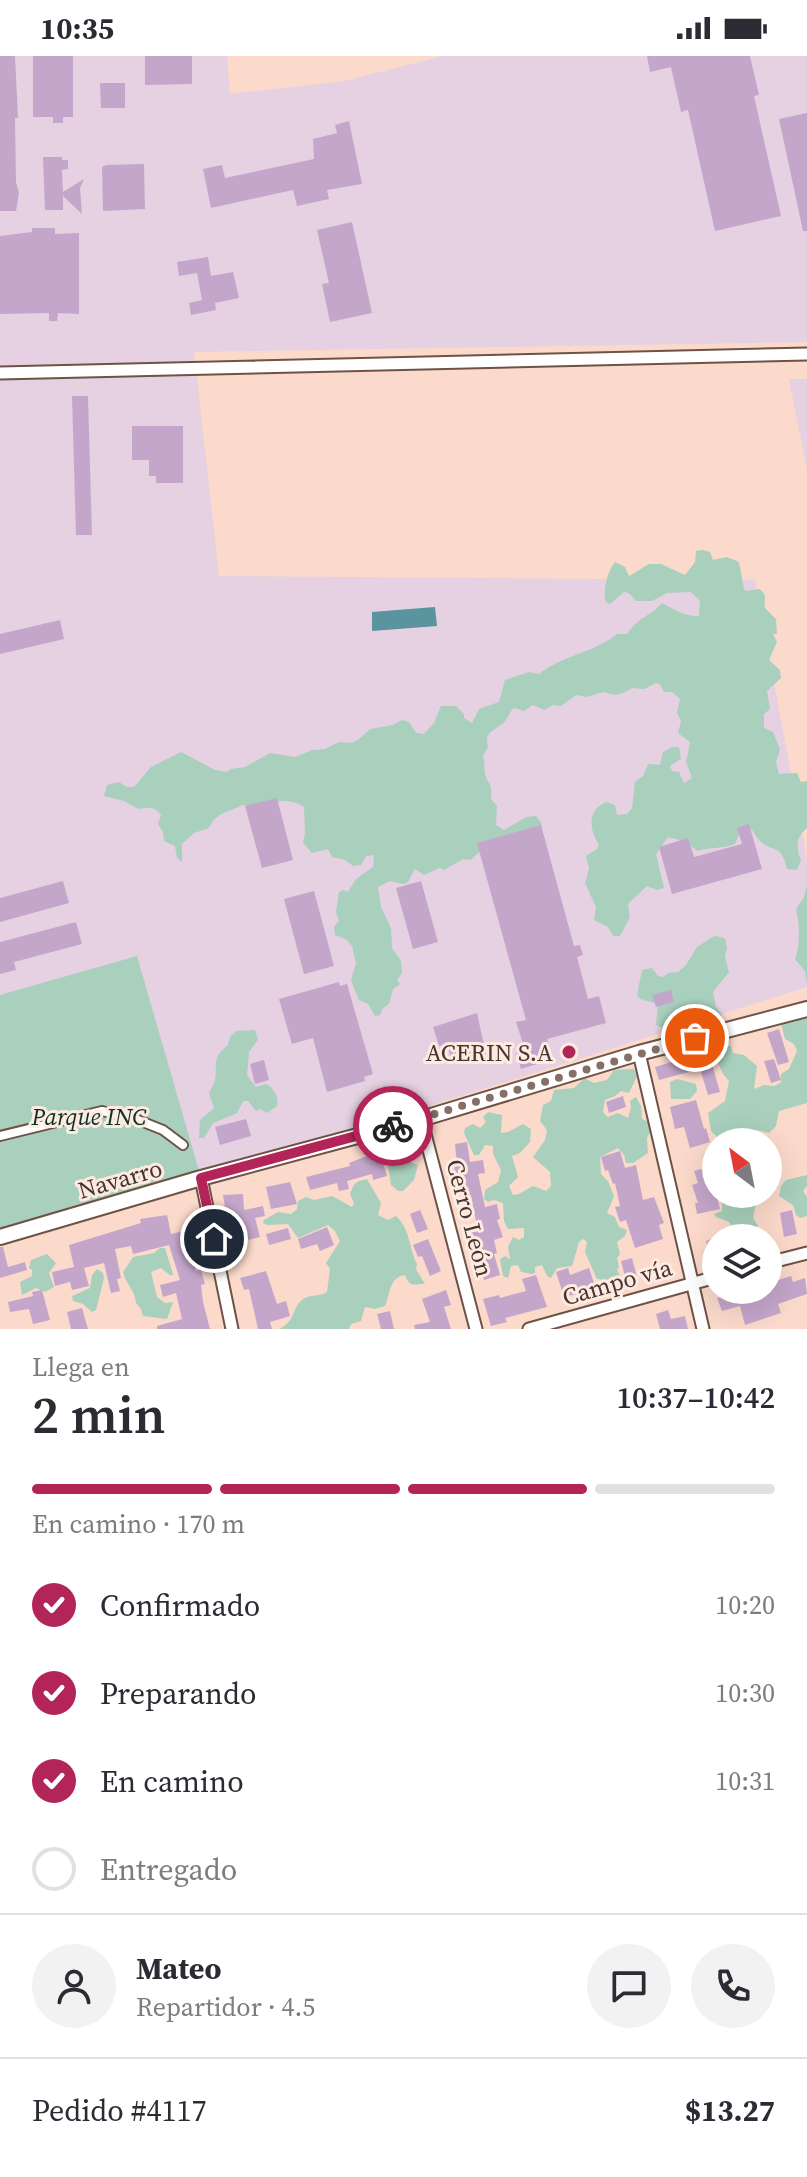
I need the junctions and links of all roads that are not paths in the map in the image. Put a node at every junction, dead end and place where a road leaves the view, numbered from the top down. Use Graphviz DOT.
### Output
graph roads {
  1 [pos="807,354"];
  2 [pos="0,373"];
  3 [pos="807,1009"];
  4 [pos="639,1053"];
  5 [pos="421,1119"];
  6 [pos="0,1136"];
  7 [pos="183,1145"];
  8 [pos="201,1178"];
  9 [pos="0,1237"];
  10 [pos="807,1253"];
  11 [pos="782,1259"];
  12 [pos="702,1281"];
  13 [pos="691,1284"];
  14 [pos="232,1329"];
  15 [pos="476,1329"];
  16 [pos="529,1329"];
  17 [pos="703,1329"];
  1 -- 2 [label="street"];
  3 -- 4 [label="street, Navarro"];
  4 -- 5 [label="street, Navarro"];
  4 -- 13 [label="street"];
  5 -- 8 [label="street, Navarro"];
  5 -- 15 [label="street, Cerro León"];
  6 -- 7 [label="street"];
  8 -- 9 [label="street, Navarro"];
  8 -- 14 [label="street"];
  10 -- 11 [label="street"];
  12 -- 13 [label="street, Campo vía"];
  13 -- 16 [label="street, Campo vía"];
  13 -- 17 [label="street"];
}
